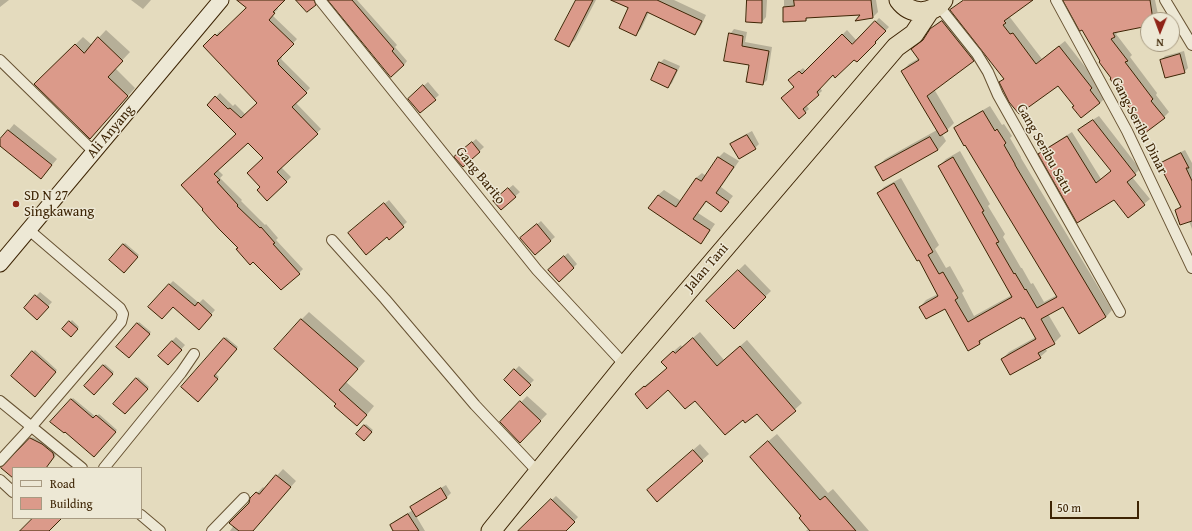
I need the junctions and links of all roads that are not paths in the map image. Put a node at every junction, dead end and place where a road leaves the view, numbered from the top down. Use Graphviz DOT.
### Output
graph roads {
  1 [pos="221,0"];
  2 [pos="320,0"];
  3 [pos="1056,0"];
  4 [pos="1165,0"];
  5 [pos="902,3"];
  6 [pos="937,5"];
  7 [pos="1192,45"];
  8 [pos="896,47"];
  9 [pos="0,60"];
  10 [pos="94,152"];
  11 [pos="29,230"];
  12 [pos="332,240"];
  13 [pos="0,264"];
  14 [pos="1192,268"];
  15 [pos="1120,312"];
  16 [pos="194,354"];
  17 [pos="624,365"];
  18 [pos="0,401"];
  19 [pos="32,426"];
  20 [pos="0,461"];
  21 [pos="76,466"];
  22 [pos="105,467"];
  23 [pos="538,472"];
  24 [pos="0,480"];
  25 [pos="12,491"];
  26 [pos="244,498"];
  27 [pos="142,516"];
  28 [pos="160,531"];
  29 [pos="212,531"];
  30 [pos="490,531"];
  1 -- 10 [label="street, Ali Anyang"];
  2 -- 17 [label="street, Gang Barito"];
  3 -- 14 [label="street, Gang Seribu Dinar"];
  4 -- 7 [label="street"];
  5 -- 6 [label="highway"];
  5 -- 8 [label="highway"];
  6 -- 8 [label="highway, Jalan Tani"];
  6 -- 15 [label="street, Gang Seribu Satu"];
  8 -- 17 [label="highway, Jalan Tani"];
  9 -- 10 [label="street"];
  10 -- 11 [label="street, Ali Anyang"];
  11 -- 13 [label="street, Ali Anyang"];
  11 -- 19 [label="street"];
  12 -- 23 [label="street"];
  16 -- 22 [label="street"];
  17 -- 23 [label="highway, Jalan Tani"];
  18 -- 19 [label="street"];
  19 -- 20 [label="street"];
  19 -- 21 [label="street"];
  23 -- 30 [label="highway, Jalan Tani"];
  24 -- 25 [label="street"];
  26 -- 29 [label="street"];
  27 -- 28 [label="street"];
}
